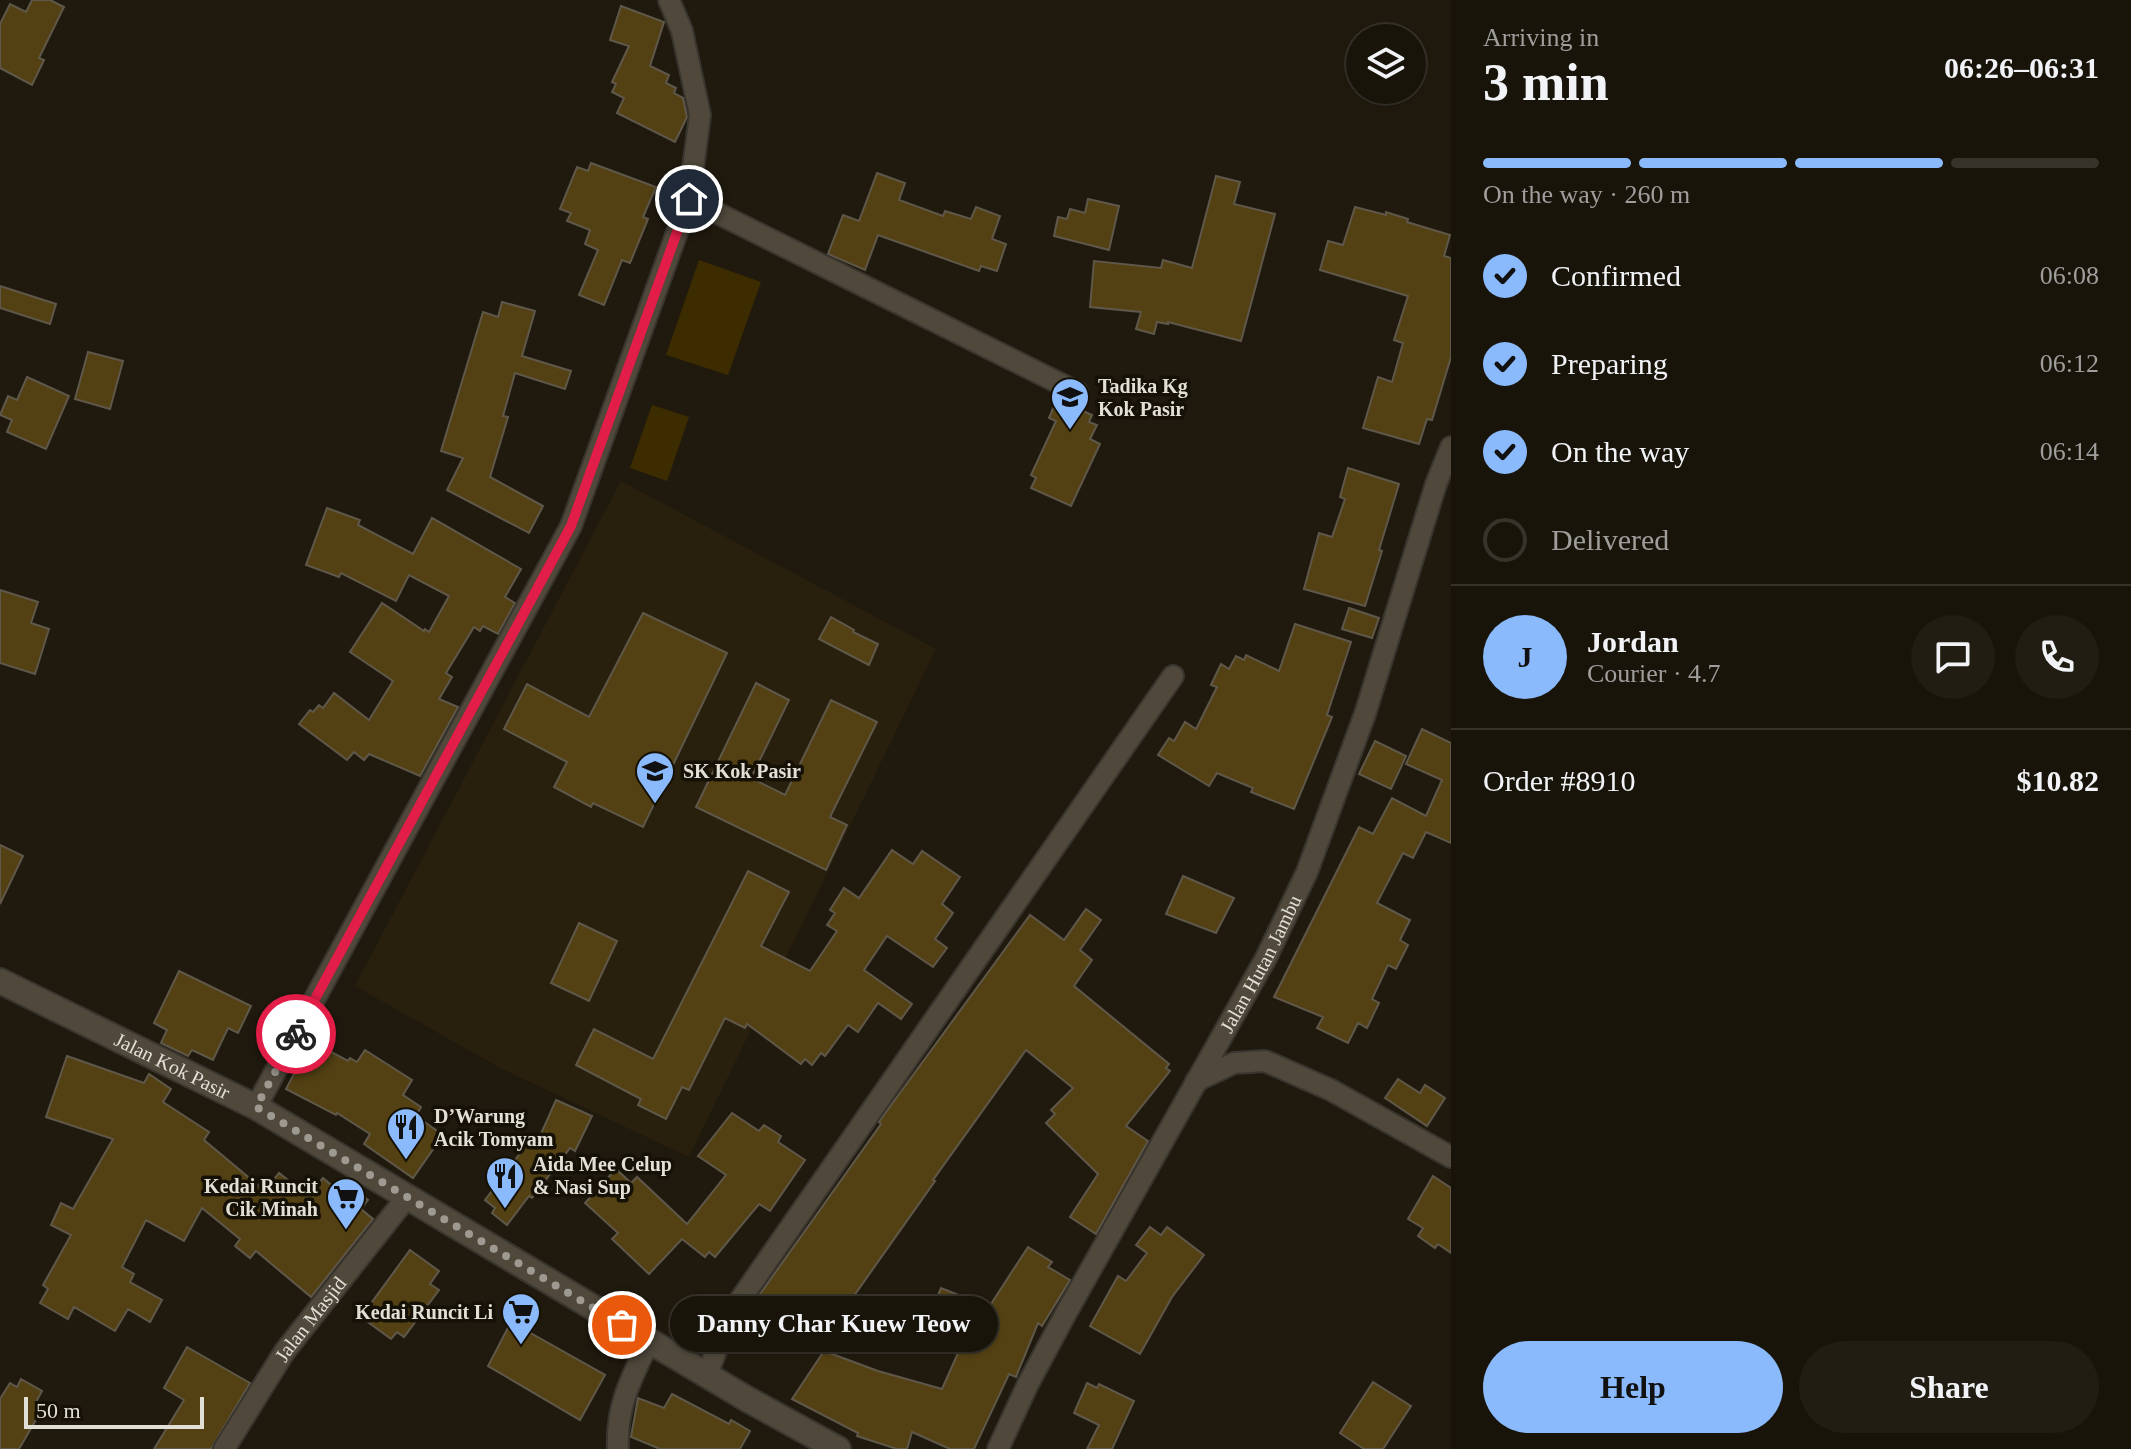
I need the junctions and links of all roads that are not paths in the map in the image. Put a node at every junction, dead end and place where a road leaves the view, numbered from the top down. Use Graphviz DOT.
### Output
graph roads {
  1 [pos="669,0"];
  2 [pos="689,199"];
  3 [pos="1077,392"];
  4 [pos="1451,447"];
  5 [pos="1173,676"];
  6 [pos="0,981"];
  7 [pos="1196,1081"];
  8 [pos="256,1107"];
  9 [pos="1451,1157"];
  10 [pos="407,1197"];
  11 [pos="649,1341"];
  12 [pos="707,1375"];
  13 [pos="224,1449"];
  14 [pos="618,1449"];
  15 [pos="838,1449"];
  16 [pos="998,1449"];
  1 -- 2 [label="street"];
  2 -- 3 [label="street"];
  2 -- 8 [label="street"];
  4 -- 7 [label="street, Jalan Hutan Jambu"];
  5 -- 12 [label="street"];
  6 -- 8 [label="street, Jalan Kok Pasir"];
  7 -- 9 [label="street"];
  7 -- 16 [label="street, Jalan Hutan Jambu"];
  8 -- 10 [label="street, Jalan Kok Pasir"];
  10 -- 11 [label="street, Jalan Kok Pasir"];
  10 -- 13 [label="street, Jalan Masjid"];
  11 -- 12 [label="street, Jalan Kok Pasir"];
  11 -- 14 [label="street"];
  12 -- 15 [label="street, Jalan Kok Pasir"];
}
